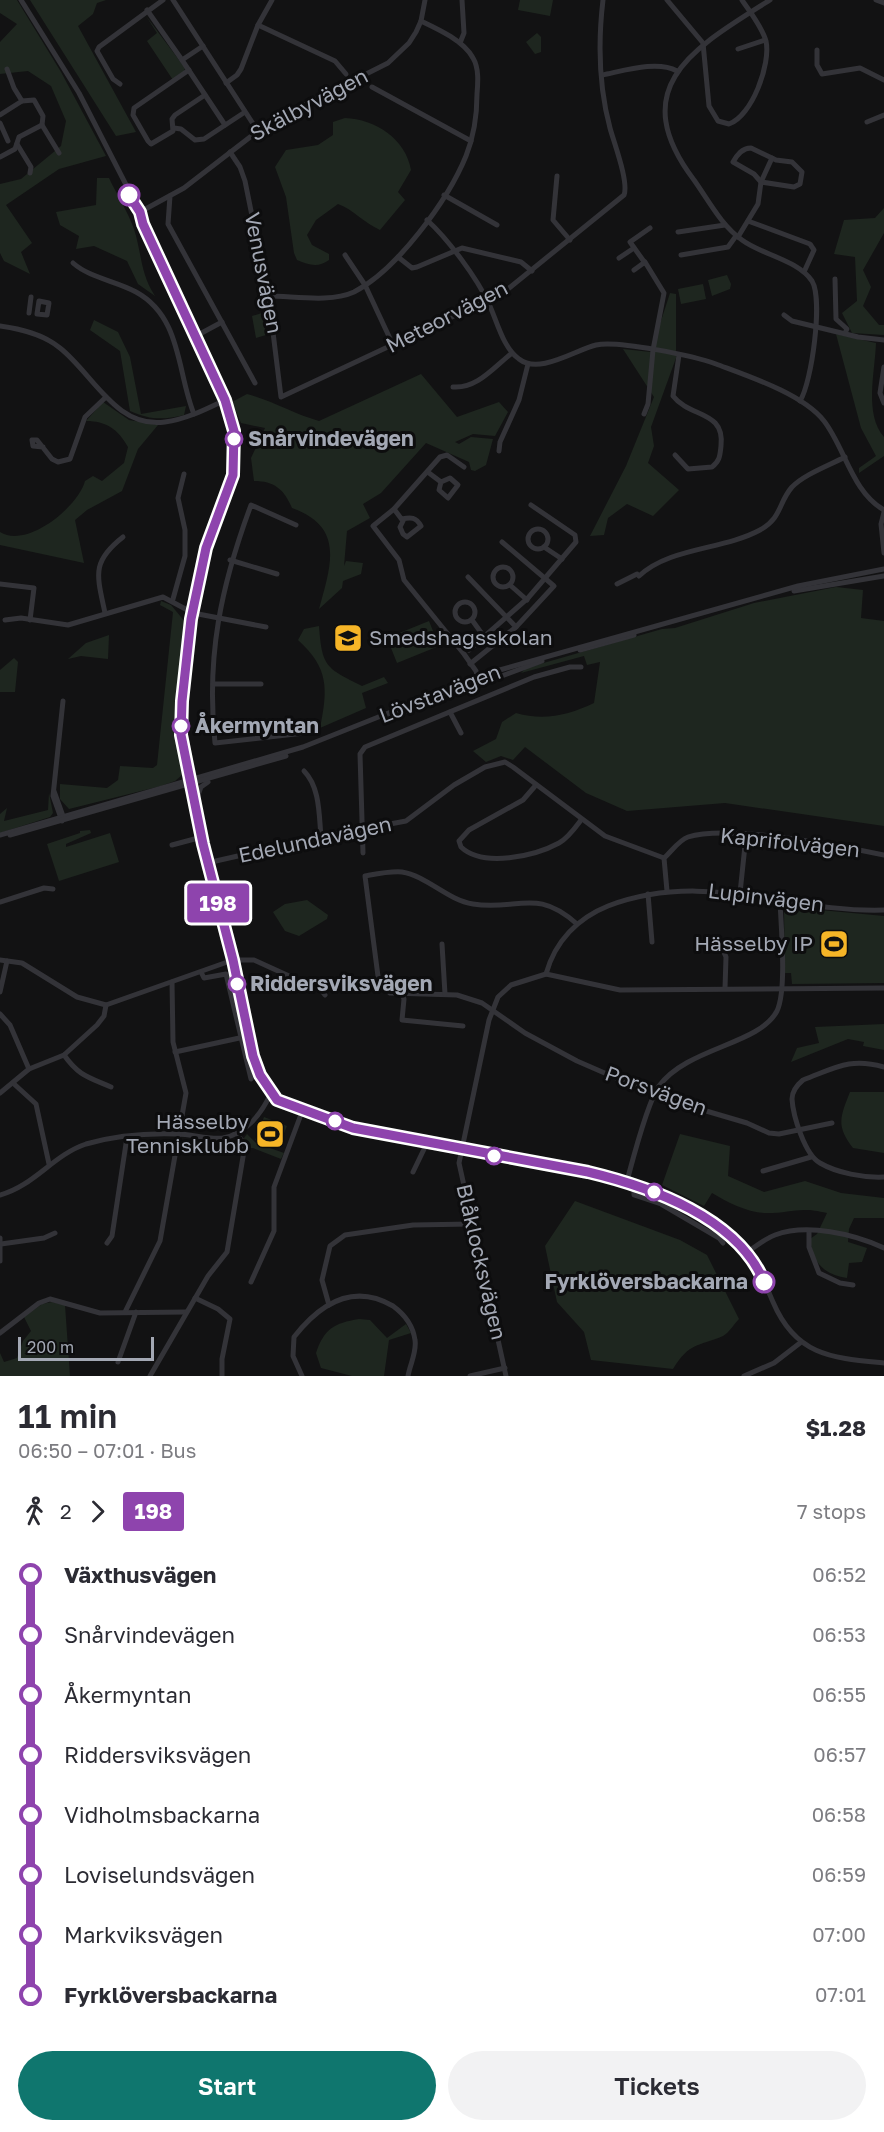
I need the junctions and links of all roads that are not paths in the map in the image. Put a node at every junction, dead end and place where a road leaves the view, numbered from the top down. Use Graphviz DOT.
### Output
graph roads {
  1 [pos="21,0"];
  2 [pos="163,0"];
  3 [pos="173,0"];
  4 [pos="272,0"];
  5 [pos="425,0"];
  6 [pos="462,0"];
  7 [pos="603,0"];
  8 [pos="667,0"];
  9 [pos="742,0"];
  10 [pos="770,0"];
  11 [pos="876,0"];
  12 [pos="884,3"];
  13 [pos="147,10"];
  14 [pos="750,12"];
  15 [pos="421,21"];
  16 [pos="258,25"];
  17 [pos="765,40"];
  18 [pos="460,43"];
  19 [pos="703,43"];
  20 [pos="202,46"];
  21 [pos="738,49"];
  22 [pos="817,51"];
  23 [pos="182,60"];
  24 [pos="7,69"];
  25 [pos="189,70"];
  26 [pos="677,71"];
  27 [pos="346,74"];
  28 [pos="602,75"];
  29 [pos="884,80"];
  30 [pos="226,83"];
  31 [pos="120,84"];
  32 [pos="372,87"];
  33 [pos="205,95"];
  34 [pos="22,101"];
  35 [pos="245,112"];
  36 [pos="0,115"];
  37 [pos="884,115"];
  38 [pos="867,122"];
  39 [pos="0,123"];
  40 [pos="42,125"];
  41 [pos="225,125"];
  42 [pos="174,128"];
  43 [pos="257,130"];
  44 [pos="9,141"];
  45 [pos="471,141"];
  46 [pos="17,144"];
  47 [pos="230,152"];
  48 [pos="59,153"];
  49 [pos="0,157"];
  50 [pos="772,158"];
  51 [pos="30,173"];
  52 [pos="557,176"];
  53 [pos="761,182"];
  54 [pos="444,195"];
  55 [pos="170,196"];
  56 [pos="140,212"];
  57 [pos="427,220"];
  58 [pos="748,221"];
  59 [pos="497,225"];
  60 [pos="725,225"];
  61 [pos="650,228"];
  62 [pos="678,232"];
  63 [pos="737,236"];
  64 [pos="570,240"];
  65 [pos="634,248"];
  66 [pos="454,251"];
  67 [pos="345,255"];
  68 [pos="681,255"];
  69 [pos="398,257"];
  70 [pos="619,258"];
  71 [pos="73,263"];
  72 [pos="645,263"];
  73 [pos="634,270"];
  74 [pos="532,271"];
  75 [pos="804,272"];
  76 [pos="835,279"];
  77 [pos="365,285"];
  78 [pos="268,296"];
  79 [pos="32,297"];
  80 [pos="488,301"];
  81 [pos="29,312"];
  82 [pos="784,315"];
  83 [pos="222,322"];
  84 [pos="814,324"];
  85 [pos="0,326"];
  86 [pos="845,333"];
  87 [pos="196,336"];
  88 [pos="884,340"];
  89 [pos="393,345"];
  90 [pos="653,350"];
  91 [pos="512,353"];
  92 [pos="680,355"];
  93 [pos="528,364"];
  94 [pos="884,367"];
  95 [pos="255,382"];
  96 [pos="453,387"];
  97 [pos="106,397"];
  98 [pos="281,397"];
  99 [pos="225,400"];
  100 [pos="801,401"];
  101 [pos="884,403"];
  102 [pos="194,414"];
  103 [pos="644,414"];
  104 [pos="43,447"];
  105 [pos="499,451"];
  106 [pos="675,455"];
  107 [pos="845,457"];
  108 [pos="464,467"];
  109 [pos="429,473"];
  110 [pos="184,474"];
  111 [pos="441,482"];
  112 [pos="531,505"];
  113 [pos="394,509"];
  114 [pos="884,511"];
  115 [pos="402,519"];
  116 [pos="296,525"];
  117 [pos="123,537"];
  118 [pos="502,543"];
  119 [pos="544,547"];
  120 [pos="884,553"];
  121 [pos="562,559"];
  122 [pos="230,560"];
  123 [pos="884,569"];
  124 [pos="278,574"];
  125 [pos="884,576"];
  126 [pos="468,577"];
  127 [pos="546,579"];
  128 [pos="0,584"];
  129 [pos="617,584"];
  130 [pos="510,585"];
  131 [pos="172,599"];
  132 [pos="527,600"];
  133 [pos="105,613"];
  134 [pos="192,613"];
  135 [pos="507,618"];
  136 [pos="5,620"];
  137 [pos="30,620"];
  138 [pos="217,620"];
  139 [pos="472,620"];
  140 [pos="266,627"];
  141 [pos="516,627"];
  142 [pos="485,638"];
  143 [pos="468,650"];
  144 [pos="470,664"];
  145 [pos="581,667"];
  146 [pos="476,680"];
  147 [pos="213,684"];
  148 [pos="261,684"];
  149 [pos="63,701"];
  150 [pos="450,712"];
  151 [pos="315,727"];
  152 [pos="461,733"];
  153 [pos="182,742"];
  154 [pos="188,764"];
  155 [pos="221,770"];
  156 [pos="304,771"];
  157 [pos="218,776"];
  158 [pos="190,782"];
  159 [pos="536,785"];
  160 [pos="195,806"];
  161 [pos="61,818"];
  162 [pos="581,820"];
  163 [pos="362,830"];
  164 [pos="0,836"];
  165 [pos="746,836"];
  166 [pos="202,837"];
  167 [pos="321,837"];
  168 [pos="172,844"];
  169 [pos="363,853"];
  170 [pos="884,855"];
  171 [pos="664,858"];
  172 [pos="207,863"];
  173 [pos="53,889"];
  174 [pos="667,891"];
  175 [pos="740,893"];
  176 [pos="648,894"];
  177 [pos="780,901"];
  178 [pos="0,902"];
  179 [pos="884,910"];
  180 [pos="577,924"];
  181 [pos="652,942"];
  182 [pos="442,944"];
  183 [pos="721,945"];
  184 [pos="0,960"];
  185 [pos="233,960"];
  186 [pos="8,961"];
  187 [pos="201,972"];
  188 [pos="546,974"];
  189 [pos="172,982"];
  190 [pos="782,987"];
  191 [pos="725,988"];
  192 [pos="884,988"];
  193 [pos="0,992"];
  194 [pos="445,993"];
  195 [pos="402,994"];
  196 [pos="325,995"];
  197 [pos="106,1005"];
  198 [pos="492,1008"];
  199 [pos="0,1014"];
  200 [pos="463,1026"];
  201 [pos="248,1036"];
  202 [pos="241,1037"];
  203 [pos="175,1052"];
  204 [pos="64,1055"];
  205 [pos="884,1067"];
  206 [pos="29,1069"];
  207 [pos="251,1079"];
  208 [pos="13,1083"];
  209 [pos="111,1087"];
  210 [pos="0,1093"];
  211 [pos="271,1093"];
  212 [pos="655,1094"];
  213 [pos="303,1109"];
  214 [pos="832,1123"];
  215 [pos="800,1130"];
  216 [pos="179,1134"];
  217 [pos="237,1134"];
  218 [pos="128,1137"];
  219 [pos="427,1143"];
  220 [pos="461,1149"];
  221 [pos="811,1157"];
  222 [pos="49,1164"];
  223 [pos="763,1171"];
  224 [pos="413,1172"];
  225 [pos="884,1177"];
  226 [pos="627,1181"];
  227 [pos="634,1184"];
  228 [pos="0,1195"];
  229 [pos="471,1224"];
  230 [pos="809,1231"];
  231 [pos="55,1233"];
  232 [pos="0,1241"];
  233 [pos="107,1243"];
  234 [pos="723,1243"];
  235 [pos="884,1248"];
  236 [pos="747,1252"];
  237 [pos="0,1261"];
  238 [pos="251,1282"];
  239 [pos="853,1285"];
  240 [pos="195,1298"];
  241 [pos="329,1305"];
  242 [pos="124,1312"];
  243 [pos="136,1312"];
  244 [pos="186,1312"];
  245 [pos="0,1333"];
  246 [pos="800,1343"];
  247 [pos="118,1362"];
  248 [pos="884,1363"];
  249 [pos="505,1368"];
  250 [pos="150,1376"];
  251 [pos="222,1376"];
  252 [pos="302,1376"];
  253 [pos="408,1376"];
  254 [pos="470,1376"];
  255 [pos="506,1376"];
  256 [pos="744,1376"];
  1 -- 56 [label="street"];
  2 -- 13 [label="street"];
  3 -- 20 [label="street"];
  4 -- 16 [label="street"];
  5 -- 15 [label="street, Skälbyvägen"];
  6 -- 18 [label="street"];
  7 -- 28 [label="street"];
  8 -- 19 [label="street"];
  9 -- 14 [label="street"];
  10 -- 14 [label="street"];
  11 -- 12 [label="street"];
  13 -- 23 [label="street"];
  13 -- 31 [label="street"];
  14 -- 17 [label="street"];
  14 -- 19 [label="street"];
  15 -- 18 [label="street"];
  15 -- 43 [label="street, Skälbyvägen"];
  16 -- 27 [label="street"];
  16 -- 30 [label="street"];
  17 -- 19 [label="street"];
  17 -- 21 [label="street"];
  18 -- 45 [label="street"];
  19 -- 26 [label="street"];
  20 -- 23 [label="street"];
  20 -- 30 [label="street"];
  22 -- 29 [label="street"];
  23 -- 25 [label="street"];
  24 -- 34 [label="street"];
  25 -- 33 [label="street"];
  25 -- 42 [label="street"];
  26 -- 28 [label="street"];
  26 -- 60 [label="street"];
  28 -- 64 [label="street, Meteorvägen"];
  30 -- 35 [label="street"];
  32 -- 45 [label="street"];
  33 -- 41 [label="street"];
  33 -- 42 [label="street"];
  34 -- 36 [label="street"];
  34 -- 40 [label="street"];
  35 -- 41 [label="street"];
  35 -- 43 [label="street"];
  37 -- 38 [label="street"];
  39 -- 44 [label="street"];
  40 -- 46 [label="street"];
  40 -- 48 [label="street"];
  41 -- 42 [label="street"];
  43 -- 47 [label="street, Skälbyvägen"];
  45 -- 54 [label="street"];
  46 -- 49 [label="street"];
  46 -- 51 [label="street"];
  47 -- 55 [label="street, Skälbyvägen"];
  47 -- 78 [label="street, Venusvägen"];
  50 -- 53 [label="street"];
  50 -- 53 [label="street"];
  50 -- 53 [label="street"];
  52 -- 64 [label="street"];
  53 -- 58 [label="street"];
  54 -- 57 [label="street"];
  54 -- 59 [label="street"];
  55 -- 56 [label="street, Skälbyvägen"];
  55 -- 83 [label="street"];
  56 -- 87 [label="street"];
  57 -- 66 [label="street"];
  57 -- 69 [label="street"];
  58 -- 63 [label="street"];
  58 -- 75 [label="street"];
  60 -- 62 [label="street"];
  60 -- 63 [label="street"];
  61 -- 65 [label="street"];
  63 -- 68 [label="street"];
  63 -- 75 [label="street"];
  64 -- 74 [label="street, Meteorvägen"];
  65 -- 70 [label="street"];
  65 -- 72 [label="street"];
  66 -- 69 [label="street"];
  66 -- 74 [label="street"];
  66 -- 80 [label="street"];
  67 -- 77 [label="street"];
  69 -- 77 [label="street"];
  71 -- 102 [label="street"];
  72 -- 73 [label="street"];
  72 -- 90 [label="street"];
  74 -- 80 [label="street, Meteorvägen"];
  75 -- 84 [label="street"];
  76 -- 86 [label="street"];
  77 -- 78 [label="street"];
  77 -- 89 [label="street"];
  78 -- 98 [label="street, Venusvägen"];
  79 -- 81 [label="street"];
  80 -- 89 [label="street, Meteorvägen"];
  80 -- 91 [label="street"];
  82 -- 84 [label="street"];
  83 -- 87 [label="street"];
  83 -- 95 [label="street"];
  84 -- 86 [label="street"];
  84 -- 100 [label="street"];
  85 -- 97 [label="street"];
  86 -- 88 [label="street"];
  87 -- 99 [label="street"];
  89 -- 98 [label="street, Meteorvägen"];
  90 -- 92 [label="street"];
  90 -- 93 [label="street"];
  90 -- 103 [label="street"];
  91 -- 93 [label="street"];
  91 -- 96 [label="street"];
  92 -- 100 [label="street"];
  92 -- 106 [label="street"];
  93 -- 105 [label="street"];
  94 -- 101 [label="street"];
  97 -- 102 [label="street"];
  97 -- 104 [label="street"];
  99 -- 102 [label="street"];
  99 -- 134 [label="street"];
  100 -- 107 [label="street"];
  107 -- 114 [label="street"];
  107 -- 129 [label="street"];
  108 -- 109 [label="street"];
  109 -- 111 [label="street"];
  109 -- 113 [label="street"];
  110 -- 131 [label="street"];
  112 -- 121 [label="street"];
  113 -- 115 [label="street"];
  113 -- 144 [label="street"];
  114 -- 120 [label="street"];
  116 -- 122 [label="street"];
  117 -- 133 [label="street"];
  118 -- 127 [label="street"];
  119 -- 121 [label="street"];
  121 -- 127 [label="street"];
  122 -- 124 [label="street"];
  122 -- 138 [label="street"];
  123 -- 146 [label="street, Lövstavägen"];
  125 -- 146 [label="street, Lövstavägen"];
  126 -- 135 [label="street"];
  127 -- 132 [label="street"];
  127 -- 141 [label="street"];
  128 -- 137 [label="street"];
  130 -- 132 [label="street"];
  131 -- 133 [label="street"];
  131 -- 134 [label="street"];
  132 -- 135 [label="street"];
  133 -- 137 [label="street"];
  134 -- 138 [label="street"];
  134 -- 153 [label="street"];
  135 -- 141 [label="street"];
  135 -- 142 [label="street"];
  136 -- 137 [label="street"];
  138 -- 140 [label="street"];
  138 -- 147 [label="street"];
  139 -- 142 [label="street"];
  141 -- 144 [label="street"];
  142 -- 143 [label="street"];
  144 -- 146 [label="street"];
  145 -- 150 [label="street"];
  146 -- 155 [label="street, Lövstavägen"];
  146 -- 157 [label="street, Lövstavägen"];
  147 -- 148 [label="street"];
  147 -- 151 [label="street"];
  149 -- 161 [label="street"];
  150 -- 152 [label="street"];
  150 -- 163 [label="street"];
  153 -- 154 [label="street"];
  153 -- 158 [label="street"];
  154 -- 155 [label="street"];
  154 -- 158 [label="street"];
  155 -- 158 [label="street, Lövstavägen"];
  156 -- 167 [label="street"];
  157 -- 158 [label="street, Lövstavägen"];
  157 -- 160 [label="street"];
  158 -- 160 [label="street"];
  158 -- 161 [label="street, Lövstavägen"];
  159 -- 162 [label="street, Edelundavägen"];
  159 -- 162 [label="street"];
  159 -- 163 [label="street, Edelundavägen"];
  160 -- 166 [label="street"];
  161 -- 164 [label="street, Lövstavägen"];
  162 -- 171 [label="street, Edelundavägen"];
  163 -- 167 [label="street, Edelundavägen"];
  163 -- 169 [label="street"];
  165 -- 170 [label="street, Kaprifolvägen"];
  165 -- 171 [label="street, Kaprifolvägen"];
  165 -- 175 [label="street"];
  166 -- 168 [label="street"];
  166 -- 172 [label="street"];
  167 -- 172 [label="street, Edelundavägen"];
  171 -- 174 [label="street"];
  172 -- 185 [label="street"];
  173 -- 178 [label="street"];
  174 -- 175 [label="street, Lupinvägen"];
  174 -- 176 [label="street, Lupinvägen"];
  175 -- 177 [label="street, Lupinvägen"];
  176 -- 180 [label="street, Lupinvägen"];
  176 -- 181 [label="street"];
  177 -- 179 [label="street, Lupinvägen"];
  177 -- 190 [label="street"];
  180 -- 188 [label="street, Lupinvägen"];
  180 -- 195 [label="street"];
  182 -- 194 [label="street"];
  183 -- 191 [label="street"];
  184 -- 186 [label="street"];
  185 -- 187 [label="street"];
  185 -- 196 [label="street"];
  185 -- 201 [label="street"];
  186 -- 193 [label="street"];
  186 -- 197 [label="street"];
  187 -- 189 [label="street"];
  187 -- 202 [label="street"];
  188 -- 191 [label="street"];
  188 -- 198 [label="street"];
  189 -- 197 [label="street"];
  189 -- 203 [label="street"];
  190 -- 191 [label="street"];
  190 -- 192 [label="street"];
  190 -- 212 [label="street"];
  194 -- 195 [label="street, Porsvägen"];
  194 -- 198 [label="street, Porsvägen"];
  195 -- 200 [label="street"];
  197 -- 204 [label="street"];
  198 -- 212 [label="street, Porsvägen"];
  198 -- 220 [label="street, Blåklocksvägen"];
  199 -- 206 [label="street"];
  201 -- 202 [label="street"];
  201 -- 211 [label="street"];
  202 -- 203 [label="street"];
  202 -- 207 [label="street"];
  203 -- 216 [label="street"];
  204 -- 206 [label="street"];
  204 -- 209 [label="street"];
  205 -- 215 [label="street"];
  206 -- 208 [label="street"];
  208 -- 210 [label="street"];
  208 -- 222 [label="street"];
  211 -- 213 [label="street"];
  211 -- 217 [label="street"];
  212 -- 215 [label="street, Porsvägen"];
  212 -- 226 [label="street"];
  213 -- 219 [label="street"];
  213 -- 238 [label="street"];
  214 -- 215 [label="street, Porsvägen"];
  215 -- 221 [label="street"];
  216 -- 217 [label="street"];
  216 -- 218 [label="street"];
  216 -- 242 [label="street"];
  217 -- 240 [label="street"];
  218 -- 222 [label="street"];
  218 -- 233 [label="street"];
  219 -- 220 [label="street"];
  219 -- 224 [label="street"];
  220 -- 226 [label="street"];
  220 -- 229 [label="street, Blåklocksvägen"];
  221 -- 223 [label="street"];
  221 -- 225 [label="street"];
  222 -- 228 [label="street"];
  226 -- 227 [label="street"];
  227 -- 234 [label="street"];
  227 -- 236 [label="street"];
  229 -- 241 [label="street"];
  229 -- 249 [label="street, Blåklocksvägen"];
  230 -- 235 [label="street"];
  230 -- 236 [label="street"];
  230 -- 239 [label="street"];
  231 -- 232 [label="street"];
  232 -- 237 [label="street"];
  236 -- 246 [label="street"];
  240 -- 244 [label="street"];
  240 -- 251 [label="street"];
  241 -- 252 [label="street"];
  241 -- 253 [label="street"];
  242 -- 243 [label="street"];
  242 -- 245 [label="street"];
  243 -- 244 [label="street"];
  243 -- 247 [label="street"];
  244 -- 250 [label="street"];
  246 -- 248 [label="street"];
  246 -- 256 [label="street"];
  249 -- 254 [label="street"];
  249 -- 255 [label="street, Blåklocksvägen"];
}
